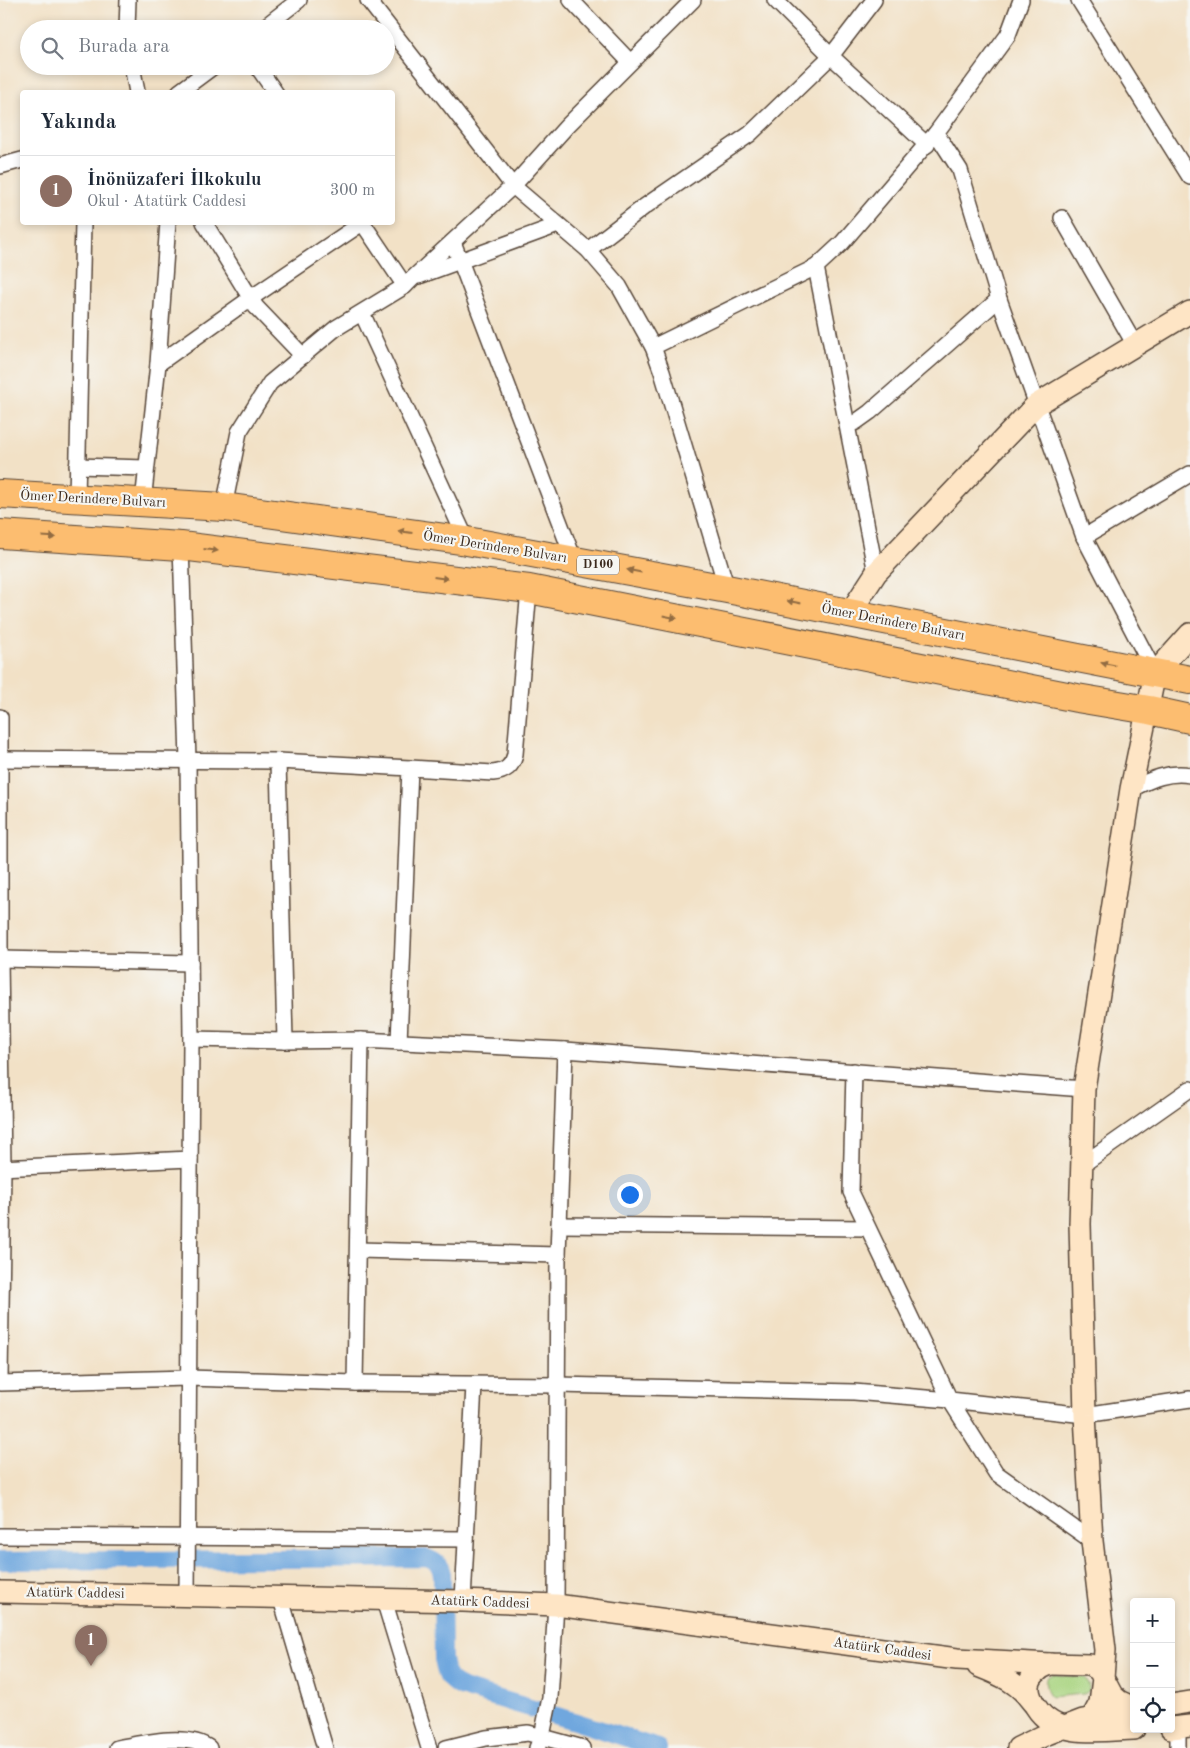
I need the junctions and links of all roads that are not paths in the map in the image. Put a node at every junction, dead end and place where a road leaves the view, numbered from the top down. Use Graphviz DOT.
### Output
graph roads {
  1 [pos="128,0"];
  2 [pos="299,0"];
  3 [pos="368,0"];
  4 [pos="572,0"];
  5 [pos="693,0"];
  6 [pos="776,0"];
  7 [pos="874,0"];
  8 [pos="1021,0"];
  9 [pos="1079,0"];
  10 [pos="127,20"];
  11 [pos="273,20"];
  12 [pos="383,20"];
  13 [pos="395,35"];
  14 [pos="832,56"];
  15 [pos="630,62"];
  16 [pos="134,75"];
  17 [pos="202,75"];
  18 [pos="263,75"];
  19 [pos="137,90"];
  20 [pos="182,90"];
  21 [pos="273,90"];
  22 [pos="932,139"];
  23 [pos="20,161"];
  24 [pos="0,166"];
  25 [pos="1190,177"];
  26 [pos="512,186"];
  27 [pos="1062,218"];
  28 [pos="83,225"];
  29 [pos="168,225"];
  30 [pos="206,225"];
  31 [pos="359,225"];
  32 [pos="364,225"];
  33 [pos="558,225"];
  34 [pos="452,242"];
  35 [pos="588,250"];
  36 [pos="460,261"];
  37 [pos="816,267"];
  38 [pos="409,282"];
  39 [pos="251,298"];
  40 [pos="999,299"];
  41 [pos="1190,312"];
  42 [pos="362,313"];
  43 [pos="1135,345"];
  44 [pos="653,348"];
  45 [pos="303,356"];
  46 [pos="158,364"];
  47 [pos="1036,405"];
  48 [pos="848,425"];
  49 [pos="77,466"];
  50 [pos="146,468"];
  51 [pos="1190,474"];
  52 [pos="3,493"];
  53 [pos="77,498"];
  54 [pos="143,502"];
  55 [pos="224,507"];
  56 [pos="0,534"];
  57 [pos="1084,537"];
  58 [pos="467,540"];
  59 [pos="181,546"];
  60 [pos="574,560"];
  61 [pos="876,573"];
  62 [pos="529,589"];
  63 [pos="727,589"];
  64 [pos="850,613"];
  65 [pos="1190,634"];
  66 [pos="1156,673"];
  67 [pos="1190,680"];
  68 [pos="1149,710"];
  69 [pos="0,717"];
  70 [pos="1190,719"];
  71 [pos="0,759"];
  72 [pos="188,760"];
  73 [pos="278,760"];
  74 [pos="410,768"];
  75 [pos="1190,775"];
  76 [pos="1131,789"];
  77 [pos="0,959"];
  78 [pos="190,963"];
  79 [pos="191,1039"];
  80 [pos="361,1040"];
  81 [pos="285,1041"];
  82 [pos="400,1042"];
  83 [pos="565,1050"];
  84 [pos="854,1071"];
  85 [pos="1084,1089"];
  86 [pos="1190,1089"];
  87 [pos="190,1159"];
  88 [pos="1082,1165"];
  89 [pos="2,1168"];
  90 [pos="559,1226"];
  91 [pos="867,1228"];
  92 [pos="358,1250"];
  93 [pos="558,1255"];
  94 [pos="188,1378"];
  95 [pos="0,1381"];
  96 [pos="356,1384"];
  97 [pos="474,1385"];
  98 [pos="558,1385"];
  99 [pos="1190,1399"];
  100 [pos="950,1400"];
  101 [pos="1085,1416"];
  102 [pos="0,1536"];
  103 [pos="187,1538"];
  104 [pos="466,1539"];
  105 [pos="1092,1541"];
  106 [pos="0,1592"];
  107 [pos="187,1595"];
  108 [pos="281,1599"];
  109 [pos="384,1600"];
  110 [pos="463,1601"];
  111 [pos="556,1605"];
  112 [pos="957,1659"];
  113 [pos="1050,1664"];
  114 [pos="1100,1664"];
  115 [pos="1190,1702"];
  116 [pos="1175,1704"];
  117 [pos="1036,1707"];
  118 [pos="1130,1708"];
  119 [pos="1130,1711"];
  120 [pos="1092,1718"];
  121 [pos="1064,1727"];
  122 [pos="1130,1729"];
  123 [pos="540,1742"];
  124 [pos="1024,1745"];
  125 [pos="117,1748"];
  126 [pos="209,1748"];
  127 [pos="325,1748"];
  128 [pos="430,1748"];
  129 [pos="446,1748"];
  130 [pos="583,1748"];
  1 -- 10 [label="street"];
  2 -- 11 [label="street"];
  3 -- 12 [label="street"];
  4 -- 15 [label="street"];
  5 -- 15 [label="street"];
  6 -- 14 [label="street"];
  7 -- 14 [label="street"];
  8 -- 22 [label="street"];
  9 -- 25 [label="street"];
  13 -- 26 [label="street"];
  14 -- 22 [label="street"];
  14 -- 35 [label="street"];
  15 -- 26 [label="street"];
  16 -- 19 [label="street"];
  17 -- 20 [label="street"];
  18 -- 21 [label="street"];
  22 -- 37 [label="street"];
  22 -- 40 [label="street"];
  23 -- 24 [label="street"];
  26 -- 33 [label="street"];
  26 -- 34 [label="street"];
  27 -- 43 [label="street"];
  28 -- 49 [label="street"];
  29 -- 46 [label="street"];
  30 -- 39 [label="street"];
  31 -- 39 [label="street"];
  32 -- 38 [label="street"];
  33 -- 35 [label="street"];
  33 -- 36 [label="street"];
  34 -- 36 [label="street"];
  34 -- 38 [label="street"];
  35 -- 44 [label="street"];
  36 -- 38 [label="street"];
  36 -- 60 [label="street"];
  37 -- 44 [label="street"];
  37 -- 48 [label="street"];
  38 -- 42 [label="street"];
  39 -- 45 [label="street"];
  39 -- 46 [label="street"];
  40 -- 47 [label="street"];
  40 -- 48 [label="street"];
  41 -- 43 [label="street"];
  42 -- 45 [label="street"];
  42 -- 58 [label="street"];
  43 -- 47 [label="street"];
  44 -- 63 [label="street"];
  45 -- 55 [label="street"];
  46 -- 50 [label="street"];
  47 -- 57 [label="street"];
  47 -- 61 [label="street"];
  48 -- 61 [label="street"];
  49 -- 50 [label="street"];
  49 -- 53 [label="street"];
  50 -- 54 [label="street"];
  51 -- 57 [label="street"];
  52 -- 53 [label="highway, Ömer Derindere Bulvarı / D100"];
  53 -- 54 [label="highway, Ömer Derindere Bulvarı / D100"];
  54 -- 55 [label="highway, Ömer Derindere Bulvarı / D100"];
  58 -- 55 [label="highway, Ömer Derindere Bulvarı / D100, one-way"];
  56 -- 59 [label="highway, one-way"];
  57 -- 66 [label="street"];
  58 -- 60 [label="highway, Ömer Derindere Bulvarı / D100"];
  59 -- 62 [label="highway, one-way"];
  59 -- 72 [label="street"];
  63 -- 60 [label="highway, Ömer Derindere Bulvarı / D100, one-way"];
  61 -- 64 [label="street"];
  62 -- 68 [label="highway, one-way"];
  62 -- 74 [label="street"];
  64 -- 63 [label="highway, Ömer Derindere Bulvarı / D100, one-way"];
  66 -- 64 [label="highway, Ömer Derindere Bulvarı / D100, one-way"];
  65 -- 66 [label="street"];
  66 -- 67 [label="highway, Ömer Derindere Bulvarı / D100"];
  66 -- 68 [label="street"];
  68 -- 70 [label="highway"];
  68 -- 76 [label="street"];
  69 -- 71 [label="street"];
  71 -- 72 [label="street"];
  71 -- 77 [label="street"];
  72 -- 73 [label="street"];
  72 -- 78 [label="street"];
  73 -- 74 [label="street"];
  73 -- 81 [label="street"];
  74 -- 82 [label="street"];
  75 -- 76 [label="street"];
  76 -- 85 [label="street"];
  77 -- 78 [label="street"];
  77 -- 89 [label="street"];
  78 -- 79 [label="street"];
  79 -- 81 [label="street"];
  79 -- 87 [label="street"];
  80 -- 81 [label="street"];
  80 -- 82 [label="street"];
  80 -- 92 [label="street"];
  82 -- 83 [label="street"];
  83 -- 84 [label="street"];
  83 -- 90 [label="street"];
  84 -- 85 [label="street"];
  84 -- 91 [label="street"];
  85 -- 88 [label="street"];
  86 -- 88 [label="street"];
  87 -- 89 [label="street"];
  87 -- 94 [label="street"];
  88 -- 101 [label="street"];
  89 -- 95 [label="street"];
  90 -- 91 [label="street"];
  90 -- 93 [label="street"];
  91 -- 100 [label="street"];
  92 -- 93 [label="street"];
  92 -- 96 [label="street"];
  93 -- 98 [label="street"];
  94 -- 95 [label="street"];
  94 -- 96 [label="street"];
  94 -- 103 [label="street"];
  96 -- 97 [label="street"];
  97 -- 98 [label="street"];
  97 -- 104 [label="street"];
  98 -- 100 [label="street"];
  98 -- 111 [label="street"];
  99 -- 101 [label="street"];
  100 -- 101 [label="street"];
  100 -- 105 [label="street"];
  101 -- 105 [label="street"];
  102 -- 103 [label="street"];
  103 -- 104 [label="street"];
  103 -- 107 [label="street"];
  104 -- 110 [label="street"];
  105 -- 114 [label="street"];
  106 -- 107 [label="street, Atatürk Caddesi"];
  107 -- 108 [label="street, Atatürk Caddesi"];
  108 -- 109 [label="street, Atatürk Caddesi"];
  108 -- 127 [label="street"];
  109 -- 110 [label="street, Atatürk Caddesi"];
  109 -- 128 [label="street"];
  110 -- 111 [label="street, Atatürk Caddesi"];
  111 -- 112 [label="street, Atatürk Caddesi"];
  111 -- 123 [label="street"];
  112 -- 113 [label="street"];
  112 -- 117 [label="street"];
  113 -- 114 [label="street"];
  113 -- 117 [label="street"];
  114 -- 118 [label="street"];
  114 -- 120 [label="street"];
  115 -- 116 [label="street"];
  117 -- 121 [label="street"];
  117 -- 124 [label="street"];
  119 -- 120 [label="street"];
  120 -- 121 [label="street"];
  121 -- 122 [label="street"];
  121 -- 124 [label="street"];
  123 -- 129 [label="street"];
  123 -- 130 [label="street"];
  125 -- 126 [label="street"];
}
